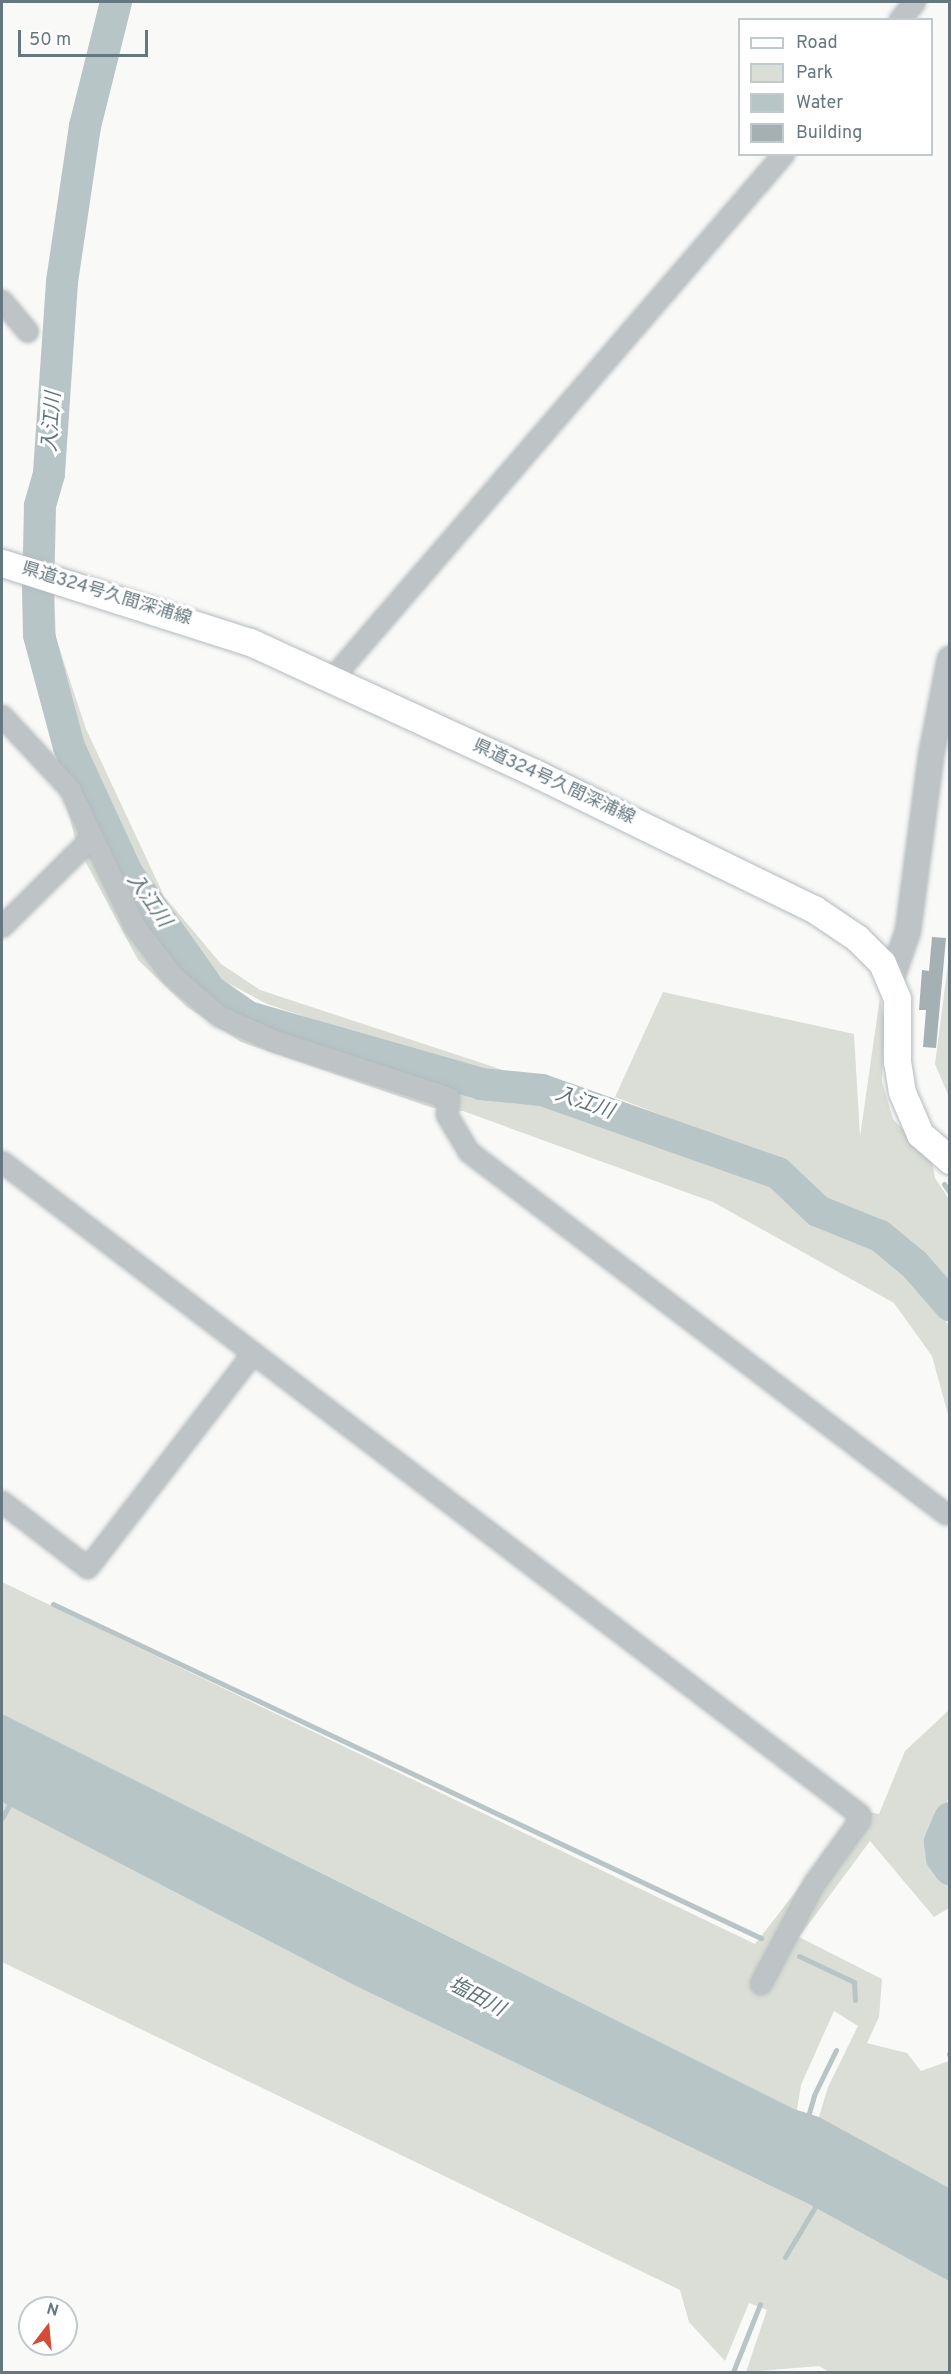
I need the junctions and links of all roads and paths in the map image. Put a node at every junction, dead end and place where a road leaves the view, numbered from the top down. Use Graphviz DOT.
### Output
graph roads {
  1 [pos="915,2"];
  2 [pos="902,18"];
  3 [pos="782,156"];
  4 [pos="2,301"];
  5 [pos="28,332"];
  6 [pos="8,565"];
  7 [pos="950,659"];
  8 [pos="332,679"];
  9 [pos="2,716"];
  10 [pos="91,838"];
  11 [pos="2,927"];
  12 [pos="891,980"];
  13 [pos="950,1160"];
  14 [pos="2,1162"];
  15 [pos="253,1354"];
  16 [pos="2,1502"];
  17 [pos="946,1514"];
  18 [pos="761,1984"];
  1 -- 2 [label="street"];
  3 -- 8 [label="street"];
  4 -- 5 [label="street"];
  6 -- 8 [label="main road, 県道324号久間深浦線"];
  7 -- 12 [label="street"];
  8 -- 12 [label="main road, 県道324号久間深浦線"];
  9 -- 10 [label="street"];
  10 -- 11 [label="street"];
  10 -- 17 [label="street"];
  12 -- 13 [label="main road, 県道324号久間深浦線"];
  14 -- 15 [label="street"];
  15 -- 16 [label="street"];
  15 -- 18 [label="street"];
}
